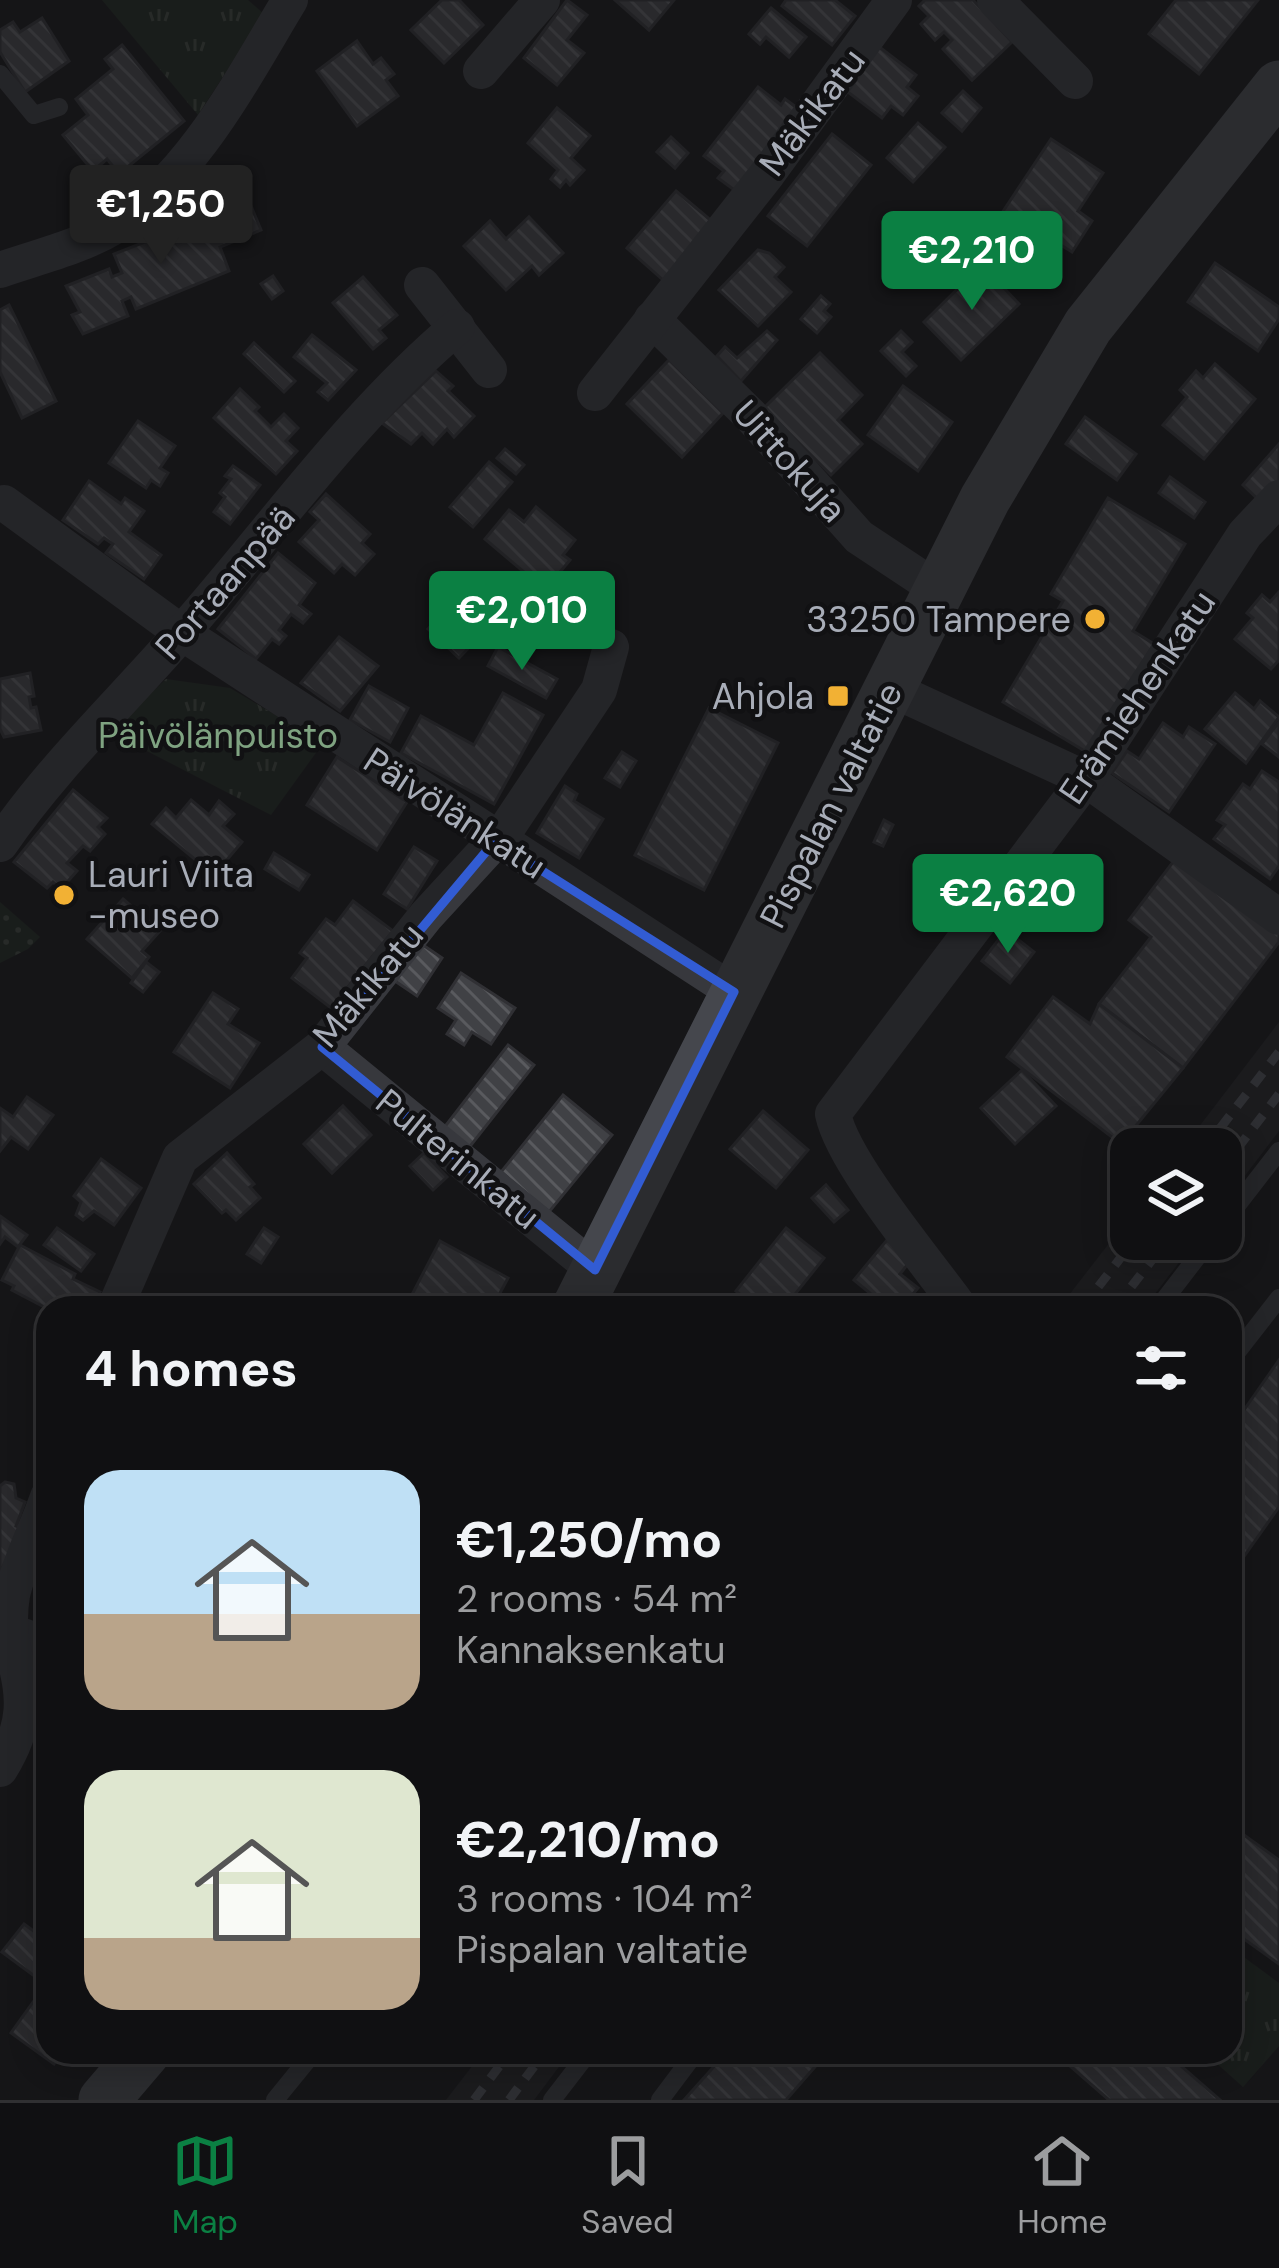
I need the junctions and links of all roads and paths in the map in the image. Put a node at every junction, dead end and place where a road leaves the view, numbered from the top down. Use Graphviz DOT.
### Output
graph roads {
  1 [pos="290,0"];
  2 [pos="542,0"];
  3 [pos="894,0"];
  4 [pos="994,0"];
  5 [pos="481,71"];
  6 [pos="0,74"];
  7 [pos="1075,81"];
  8 [pos="1279,86"];
  9 [pos="59,107"];
  10 [pos="0,270"];
  11 [pos="422,285"];
  12 [pos="652,319"];
  13 [pos="457,327"];
  14 [pos="489,370"];
  15 [pos="595,393"];
  16 [pos="1279,498"];
  17 [pos="4,503"];
  18 [pos="939,590"];
  19 [pos="182,633"];
  20 [pos="611,647"];
  21 [pos="891,688"];
  22 [pos="1086,778"];
  23 [pos="16,792"];
  24 [pos="495,841"];
  25 [pos="0,844"];
  26 [pos="1279,916"];
  27 [pos="734,992"];
  28 [pos="322,1047"];
  29 [pos="1279,1150"];
  30 [pos="1242,1198"];
  31 [pos="1195,1260"];
  32 [pos="586,1289"];
  33 [pos="121,1296"];
  34 [pos="952,1296"];
  35 [pos="1167,1296"];
  36 [pos="1279,1298"];
  37 [pos="1242,1345"];
  38 [pos="36,1530"];
  39 [pos="11,1632"];
  40 [pos="36,1641"];
  41 [pos="0,1769"];
  42 [pos="135,2064"];
  43 [pos="304,2064"];
  44 [pos="580,2064"];
  45 [pos="687,2064"];
  46 [pos="104,2100"];
  47 [pos="275,2100"];
  48 [pos="552,2100"];
  49 [pos="660,2100"];
  1 -- 10 [label="street"];
  2 -- 5 [label="street"];
  3 -- 12 [label="street, Mäkikatu"];
  4 -- 7 [label="street"];
  6 -- 9 [label="lane"];
  8 -- 18 [label="main road, Pispalan valtatie"];
  11 -- 13 [label="street"];
  12 -- 15 [label="street, Mäkikatu"];
  12 -- 18 [label="street, Uittokuja"];
  13 -- 14 [label="street"];
  13 -- 19 [label="street, Portaanpää"];
  16 -- 22 [label="street, Erämiehenkatu"];
  17 -- 19 [label="street, Päivölänkatu"];
  18 -- 21 [label="main road, Pispalan valtatie"];
  19 -- 23 [label="street, Portaanpää"];
  19 -- 24 [label="street, Päivölänkatu"];
  20 -- 24 [label="street, Mäkikatu"];
  21 -- 22 [label="street"];
  21 -- 27 [label="main road, Pispalan valtatie"];
  22 -- 26 [label="street"];
  22 -- 34 [label="street, Erämiehenkatu"];
  23 -- 25 [label="street, Portaanpää"];
  24 -- 27 [label="street, Päivölänkatu"];
  24 -- 28 [label="street, Mäkikatu"];
  27 -- 32 [label="main road, Pispalan valtatie"];
  28 -- 32 [label="street, Pulterinkatu"];
  28 -- 33 [label="street, Mäkikatu"];
  29 -- 30 [label="lane"];
  31 -- 35 [label="lane"];
  36 -- 37 [label="lane"];
  38 -- 39 [label="street"];
  39 -- 40 [label="street"];
  39 -- 41 [label="street"];
  42 -- 46 [label="main road"];
  43 -- 47 [label="lane"];
  44 -- 48 [label="lane"];
  45 -- 49 [label="lane"];
}
